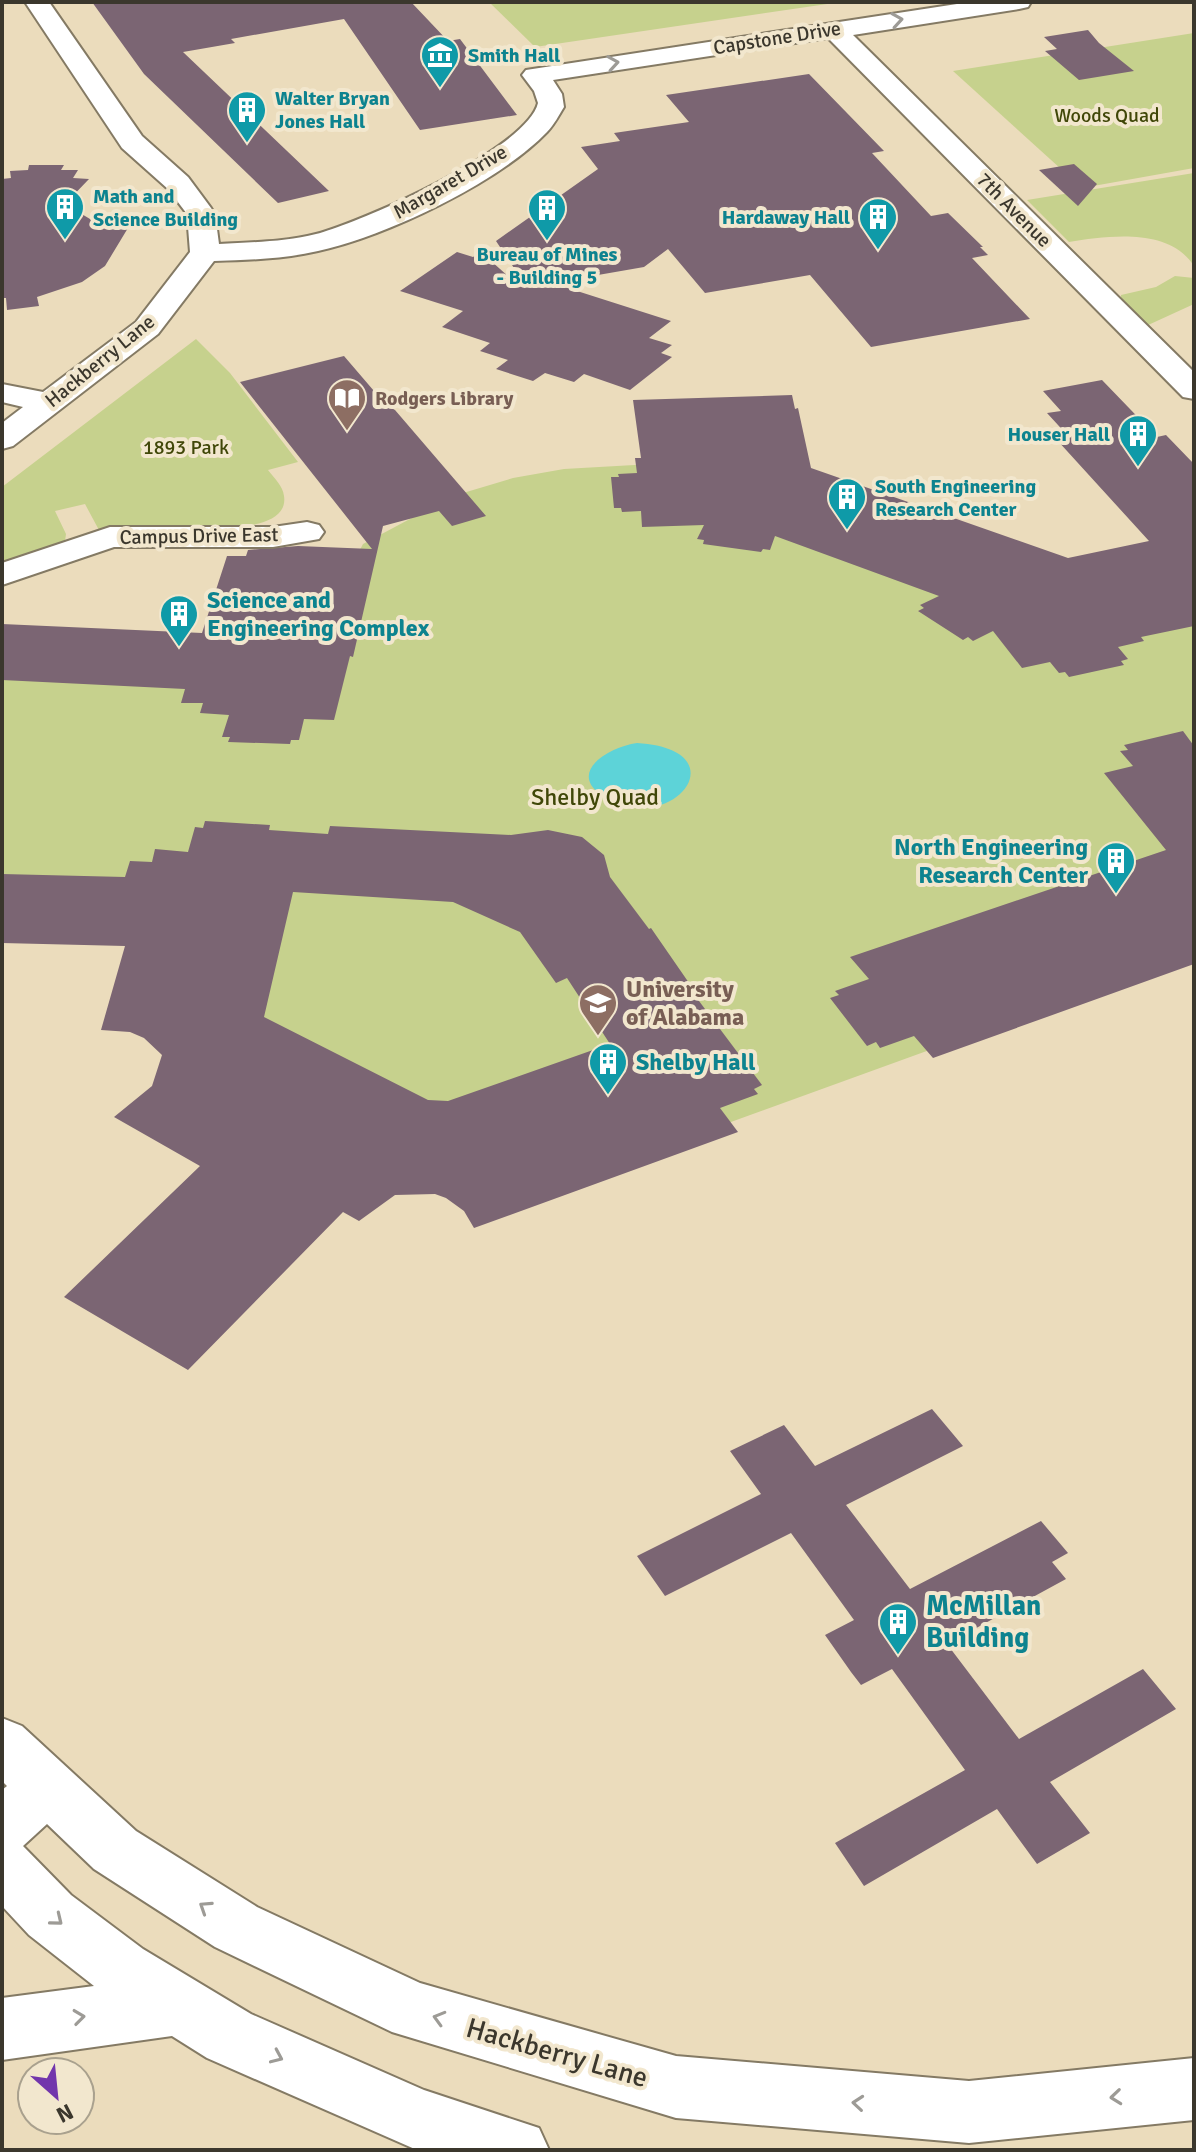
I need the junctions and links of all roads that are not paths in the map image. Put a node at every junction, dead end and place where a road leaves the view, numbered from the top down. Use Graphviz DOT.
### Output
graph roads {
  1 [pos="37,2"];
  2 [pos="1019,2"];
  3 [pos="834,30"];
  4 [pos="535,75"];
  5 [pos="205,253"];
  6 [pos="1194,390"];
  7 [pos="2,393"];
  8 [pos="49,403"];
  9 [pos="2,439"];
  10 [pos="307,532"];
  11 [pos="2,575"];
  12 [pos="2,1744"];
  13 [pos="47,1786"];
  14 [pos="2,1828"];
  15 [pos="2,1865"];
  16 [pos="177,2005"];
  17 [pos="2,2029"];
  18 [pos="1194,2089"];
  19 [pos="517,2150"];
  1 -- 5 [label="street"];
  3 -- 2 [label="street, Capstone Drive, one-way"];
  4 -- 3 [label="street, Capstone Drive, one-way"];
  3 -- 6 [label="street, 7th Avenue"];
  4 -- 5 [label="street, Margaret Drive"];
  5 -- 8 [label="street, Hackberry Lane"];
  7 -- 8 [label="street"];
  8 -- 9 [label="street, Hackberry Lane"];
  10 -- 11 [label="street, Campus Drive East"];
  12 -- 13 [label="street, Hackberry Lane"];
  13 -- 14 [label="street"];
  18 -- 13 [label="street, Hackberry Lane, one-way"];
  15 -- 16 [label="street, one-way"];
  17 -- 16 [label="street, one-way"];
  16 -- 19 [label="street, one-way"];
}
